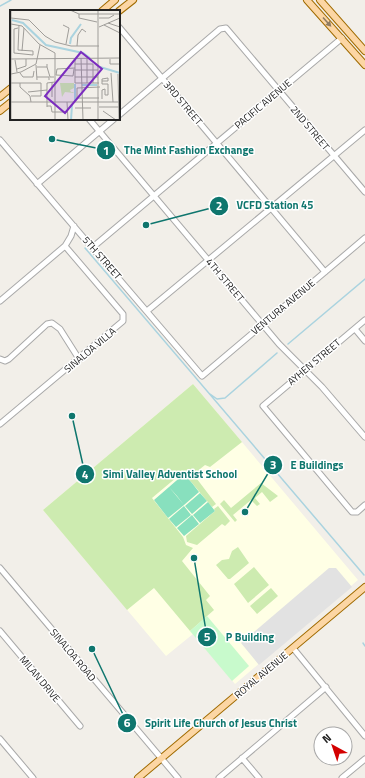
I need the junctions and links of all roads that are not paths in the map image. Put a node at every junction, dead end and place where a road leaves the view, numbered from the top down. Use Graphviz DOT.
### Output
graph roads {
  1 [pos="115,0"];
  2 [pos="133,0"];
  3 [pos="310,2"];
  4 [pos="322,2"];
  5 [pos="104,10"];
  6 [pos="120,10"];
  7 [pos="120,28"];
  8 [pos="342,38"];
  9 [pos="365,51"];
  10 [pos="365,66"];
  11 [pos="162,78"];
  12 [pos="10,89"];
  13 [pos="279,91"];
  14 [pos="0,97"];
  15 [pos="10,103"];
  16 [pos="0,111"];
  17 [pos="120,113"];
  18 [pos="90,120"];
  19 [pos="113,120"];
  20 [pos="365,130"];
  21 [pos="99,131"];
  22 [pos="0,140"];
  23 [pos="217,144"];
  24 [pos="333,156"];
  25 [pos="37,184"];
  26 [pos="365,192"];
  27 [pos="154,197"];
  28 [pos="270,208"];
  29 [pos="74,226"];
  30 [pos="365,238"];
  31 [pos="65,246"];
  32 [pos="93,247"];
  33 [pos="208,260"];
  34 [pos="325,272"];
  35 [pos="0,300"];
  36 [pos="147,311"];
  37 [pos="365,320"];
  38 [pos="262,325"];
  39 [pos="355,329"];
  40 [pos="365,341"];
  41 [pos="0,359"];
  42 [pos="79,359"];
  43 [pos="304,370"];
  44 [pos="202,376"];
  45 [pos="0,424"];
  46 [pos="365,437"];
  47 [pos="365,505"];
  48 [pos="0,568"];
  49 [pos="365,587"];
  50 [pos="0,631"];
  51 [pos="293,648"];
  52 [pos="326,687"];
  53 [pos="80,726"];
  54 [pos="365,736"];
  55 [pos="0,739"];
  56 [pos="242,758"];
  57 [pos="161,759"];
  58 [pos="365,759"];
  59 [pos="33,778"];
  60 [pos="138,778"];
  61 [pos="178,778"];
  62 [pos="219,778"];
  63 [pos="259,778"];
  64 [pos="342,778"];
  1 -- 5 [label="main road"];
  2 -- 6 [label="main road"];
  3 -- 8 [label="main road, one-way"];
  4 -- 9 [label="main road"];
  7 -- 11 [label="street, 3RD STREET"];
  8 -- 10 [label="main road"];
  8 -- 13 [label="street, PACIFIC AVENUE"];
  11 -- 13 [label="street, 2ND STREET"];
  11 -- 17 [label="street"];
  11 -- 23 [label="street, 3RD STREET"];
  12 -- 14 [label="main road"];
  13 -- 23 [label="street, PACIFIC AVENUE"];
  13 -- 24 [label="street, 2ND STREET"];
  15 -- 16 [label="main road"];
  18 -- 21 [label="street, 4TH STREET"];
  19 -- 21 [label="street"];
  20 -- 24 [label="street"];
  21 -- 25 [label="street"];
  21 -- 27 [label="street, 4TH STREET"];
  22 -- 25 [label="street, 5TH STREET"];
  23 -- 27 [label="street, PACIFIC AVENUE"];
  23 -- 28 [label="street, 3RD STREET"];
  24 -- 26 [label="street, 2ND STREET"];
  24 -- 28 [label="street"];
  25 -- 29 [label="street, 5TH STREET"];
  27 -- 32 [label="street, PACIFIC AVENUE"];
  27 -- 33 [label="street, 4TH STREET"];
  28 -- 33 [label="street"];
  28 -- 34 [label="street, 3RD STREET"];
  29 -- 31 [label="street"];
  29 -- 32 [label="street, 5TH STREET"];
  30 -- 34 [label="street, VENTURA AVENUE"];
  31 -- 35 [label="street"];
  31 -- 42 [label="street, SINALOA VILLA"];
  32 -- 36 [label="street, 5TH STREET"];
  33 -- 36 [label="street"];
  33 -- 38 [label="street, 4TH STREET"];
  34 -- 38 [label="street, VENTURA AVENUE"];
  36 -- 44 [label="street, 5TH STREET"];
  37 -- 39 [label="street, AYHEN STREET"];
  38 -- 43 [label="street, 4TH STREET"];
  38 -- 44 [label="street, VENTURA AVENUE"];
  39 -- 40 [label="street"];
  39 -- 43 [label="street, AYHEN STREET"];
  41 -- 42 [label="street"];
  42 -- 45 [label="street, SINALOA VILLA"];
  43 -- 46 [label="street, 4TH STREET"];
  43 -- 47 [label="street, AYHEN STREET"];
  48 -- 57 [label="street, SINALOA ROAD"];
  49 -- 51 [label="main road, ROYAL AVENUE"];
  50 -- 53 [label="street, MILAN DRIVE"];
  51 -- 52 [label="street"];
  51 -- 57 [label="main road, ROYAL AVENUE"];
  52 -- 54 [label="street"];
  52 -- 56 [label="street"];
  55 -- 59 [label="street"];
  56 -- 62 [label="street"];
  56 -- 63 [label="street"];
  57 -- 60 [label="main road, ROYAL AVENUE"];
  57 -- 61 [label="street, SINALOA ROAD"];
  58 -- 64 [label="street"];
}
